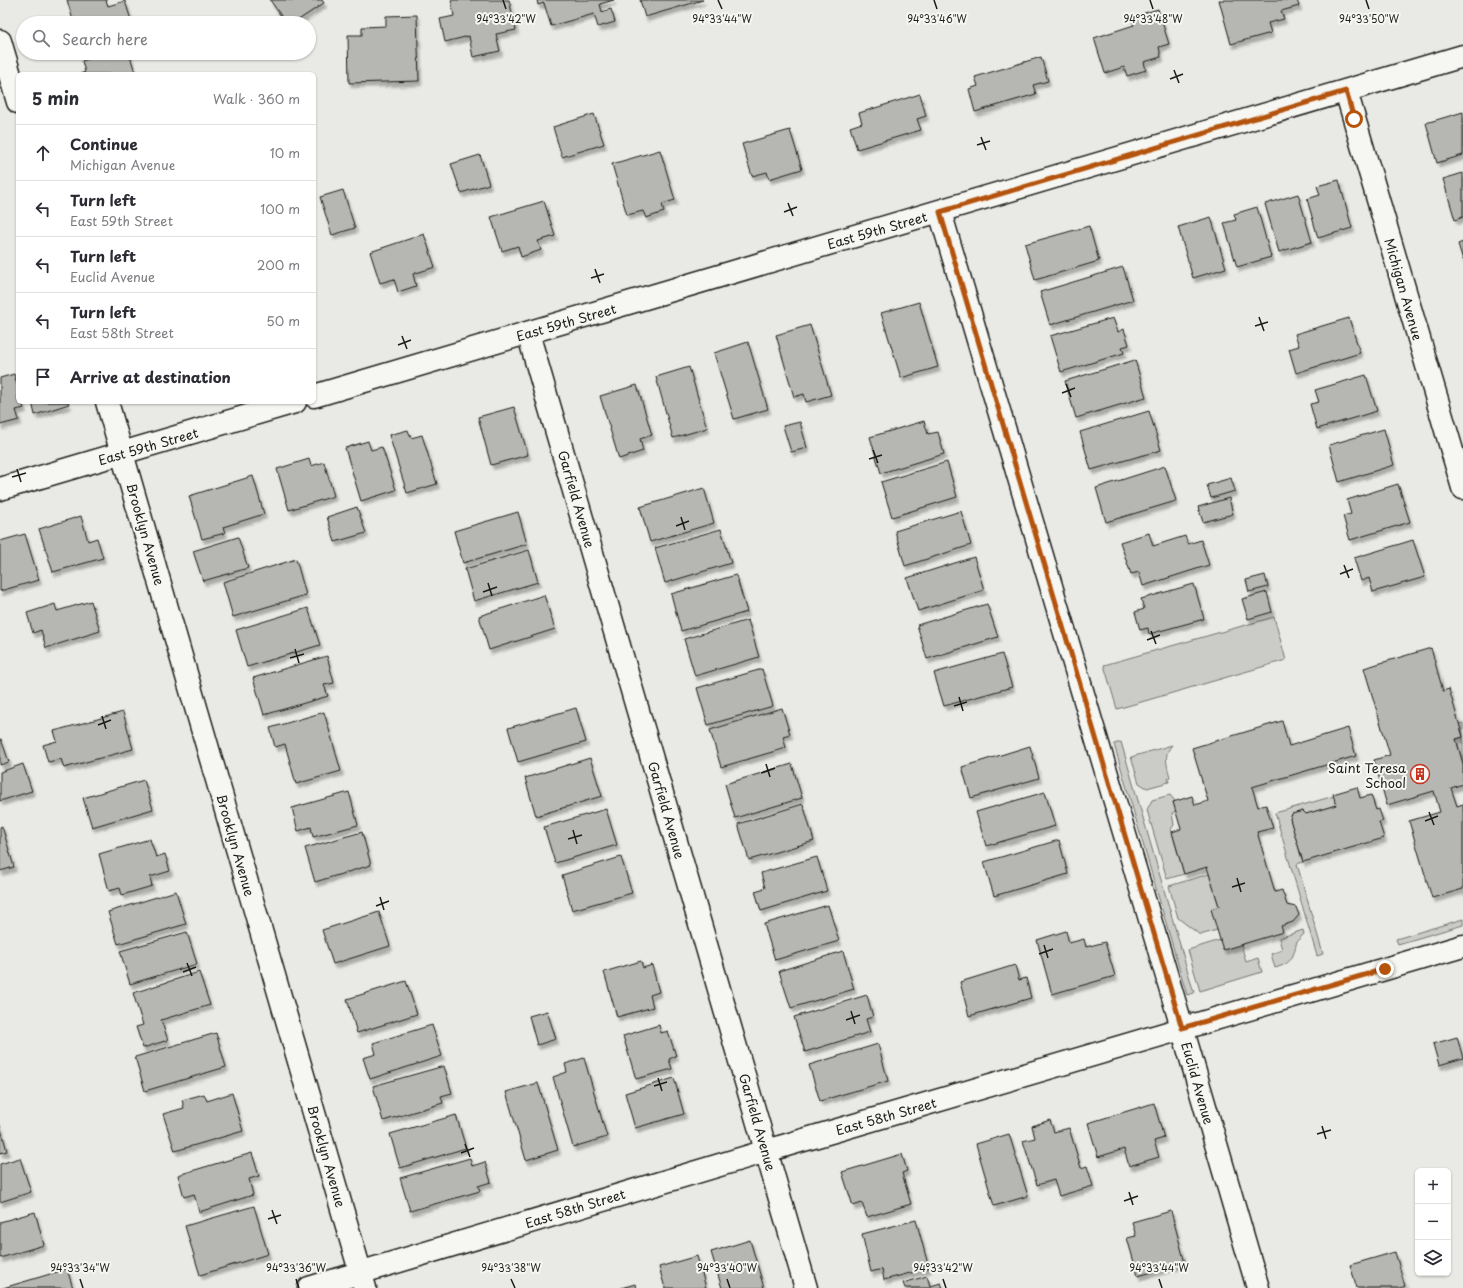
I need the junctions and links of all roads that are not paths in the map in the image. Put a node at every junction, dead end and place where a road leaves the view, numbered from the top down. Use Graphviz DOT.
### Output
graph roads {
  1 [pos="0,41"];
  2 [pos="1463,56"];
  3 [pos="1346,91"];
  4 [pos="16,95"];
  5 [pos="940,212"];
  6 [pos="528,333"];
  7 [pos="316,395"];
  8 [pos="108,404"];
  9 [pos="288,404"];
  10 [pos="122,453"];
  11 [pos="1463,488"];
  12 [pos="0,489"];
  13 [pos="1463,946"];
  14 [pos="1182,1028"];
  15 [pos="766,1151"];
  16 [pos="363,1280"];
  17 [pos="309,1288"];
  18 [pos="806,1288"];
  19 [pos="1258,1288"];
  1 -- 4 [label="street"];
  2 -- 3 [label="street, East 59th Street"];
  3 -- 5 [label="street, East 59th Street"];
  3 -- 11 [label="street, Michigan Avenue"];
  5 -- 6 [label="street, East 59th Street"];
  5 -- 14 [label="street, Euclid Avenue"];
  6 -- 7 [label="street, East 59th Street"];
  6 -- 15 [label="street, Garfield Avenue"];
  8 -- 10 [label="street, Brooklyn Avenue"];
  9 -- 10 [label="street, East 59th Street"];
  10 -- 12 [label="street, East 59th Street"];
  10 -- 16 [label="street, Brooklyn Avenue"];
  13 -- 14 [label="street, East 58th Street"];
  14 -- 15 [label="street, East 58th Street"];
  14 -- 19 [label="street, Euclid Avenue"];
  15 -- 16 [label="street, East 58th Street"];
  15 -- 18 [label="street, Garfield Avenue"];
  16 -- 17 [label="street, East 58th Street"];
}
